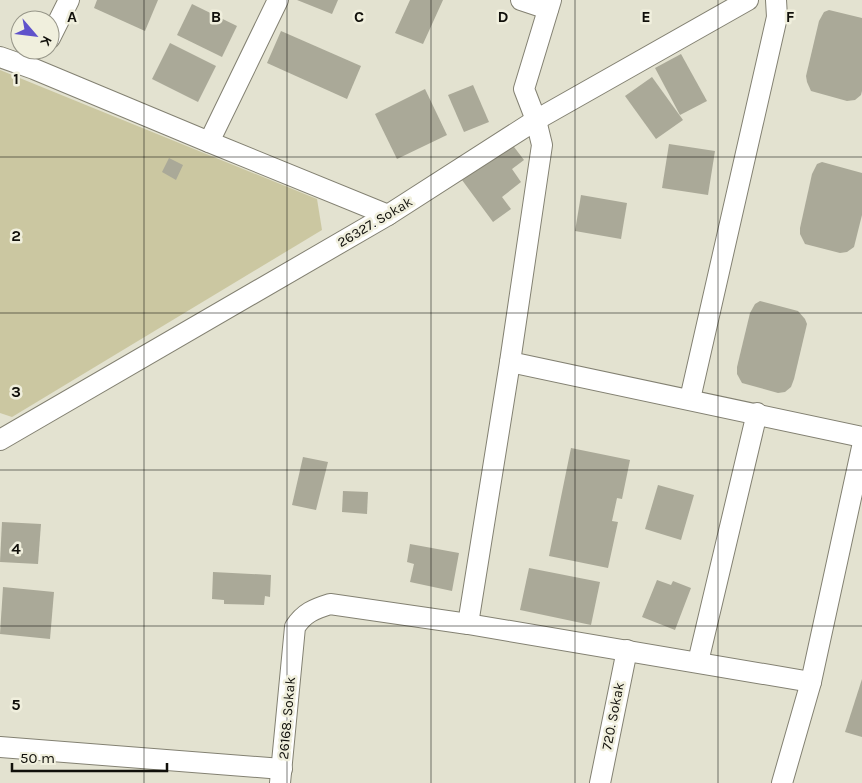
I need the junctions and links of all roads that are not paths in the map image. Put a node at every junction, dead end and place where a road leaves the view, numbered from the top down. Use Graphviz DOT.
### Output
graph roads {
  1 [pos="69,0"];
  2 [pos="278,0"];
  3 [pos="521,0"];
  4 [pos="748,0"];
  5 [pos="776,0"];
  6 [pos="550,5"];
  7 [pos="60,18"];
  8 [pos="0,57"];
  9 [pos="39,60"];
  10 [pos="34,69"];
  11 [pos="536,120"];
  12 [pos="208,142"];
  13 [pos="388,215"];
  14 [pos="510,362"];
  15 [pos="690,399"];
  16 [pos="757,413"];
  17 [pos="862,437"];
  18 [pos="0,440"];
  19 [pos="862,447"];
  20 [pos="468,624"];
  21 [pos="627,650"];
  22 [pos="698,662"];
  23 [pos="811,682"];
  24 [pos="0,747"];
  25 [pos="281,776"];
  26 [pos="600,783"];
  27 [pos="782,783"];
  1 -- 7 [label="street"];
  2 -- 12 [label="street"];
  3 -- 6 [label="street"];
  4 -- 11 [label="street, 26327. Sokak"];
  5 -- 15 [label="street"];
  6 -- 11 [label="street"];
  8 -- 10 [label="street"];
  9 -- 10 [label="street"];
  10 -- 12 [label="street"];
  11 -- 13 [label="street, 26327. Sokak"];
  11 -- 14 [label="street"];
  12 -- 13 [label="street"];
  13 -- 18 [label="street, 26327. Sokak"];
  14 -- 15 [label="street"];
  14 -- 20 [label="street"];
  15 -- 16 [label="street"];
  16 -- 17 [label="street"];
  16 -- 22 [label="street"];
  19 -- 23 [label="street"];
  20 -- 21 [label="street, 26168. Sokak"];
  20 -- 25 [label="street, 26168. Sokak"];
  21 -- 22 [label="street, 26168. Sokak"];
  21 -- 26 [label="street, 720. Sokak"];
  22 -- 23 [label="street, 26168. Sokak"];
  23 -- 27 [label="street"];
  24 -- 25 [label="street"];
}
